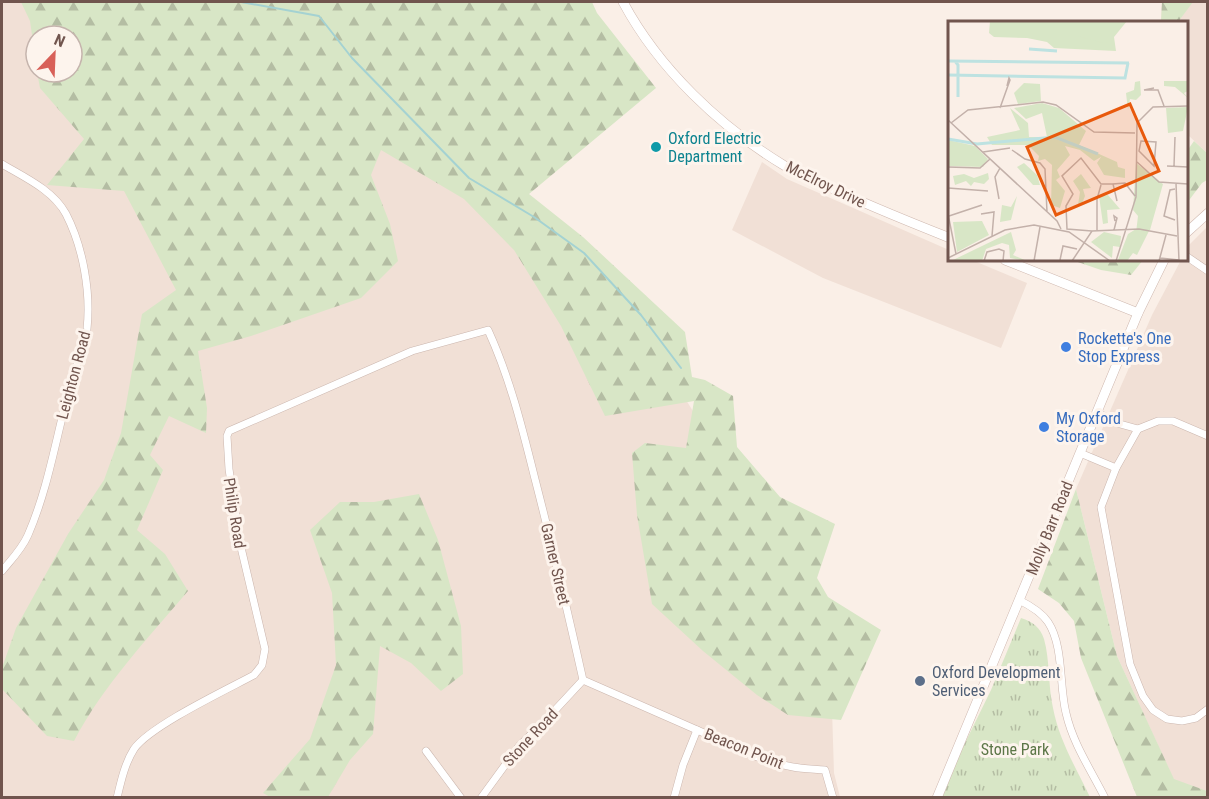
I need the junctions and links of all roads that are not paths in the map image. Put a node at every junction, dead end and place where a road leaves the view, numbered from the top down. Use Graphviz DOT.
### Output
graph roads {
  1 [pos="623,2"];
  2 [pos="2,164"];
  3 [pos="1208,213"];
  4 [pos="1188,231"];
  5 [pos="948,237"];
  6 [pos="1188,257"];
  7 [pos="1008,261"];
  8 [pos="1164,261"];
  9 [pos="1208,271"];
  10 [pos="1138,313"];
  11 [pos="488,330"];
  12 [pos="1098,413"];
  13 [pos="1138,429"];
  14 [pos="1208,436"];
  15 [pos="1080,453"];
  16 [pos="1116,468"];
  17 [pos="2,572"];
  18 [pos="1019,600"];
  19 [pos="583,680"];
  20 [pos="1208,709"];
  21 [pos="697,730"];
  22 [pos="426,751"];
  23 [pos="117,798"];
  24 [pos="461,798"];
  25 [pos="481,798"];
  26 [pos="674,798"];
  27 [pos="833,798"];
  28 [pos="937,798"];
  29 [pos="1105,798"];
  1 -- 5 [label="main road, McElroy Drive"];
  2 -- 17 [label="street, Leighton Road"];
  3 -- 4 [label="main road"];
  6 -- 9 [label="street"];
  7 -- 10 [label="main road"];
  8 -- 10 [label="main road, Molly Barr Road"];
  10 -- 12 [label="main road, Molly Barr Road"];
  11 -- 19 [label="street, Garner Street"];
  11 -- 23 [label="street, Philip Road"];
  12 -- 13 [label="street"];
  12 -- 15 [label="main road, Molly Barr Road"];
  13 -- 14 [label="street"];
  13 -- 16 [label="street"];
  15 -- 16 [label="street"];
  15 -- 18 [label="main road, Molly Barr Road"];
  16 -- 20 [label="street"];
  18 -- 28 [label="main road, Molly Barr Road"];
  18 -- 29 [label="street"];
  19 -- 21 [label="street"];
  19 -- 25 [label="street, Stone Road"];
  21 -- 26 [label="street, Beacon Point"];
  21 -- 27 [label="street, Beacon Point"];
  22 -- 24 [label="street"];
}
